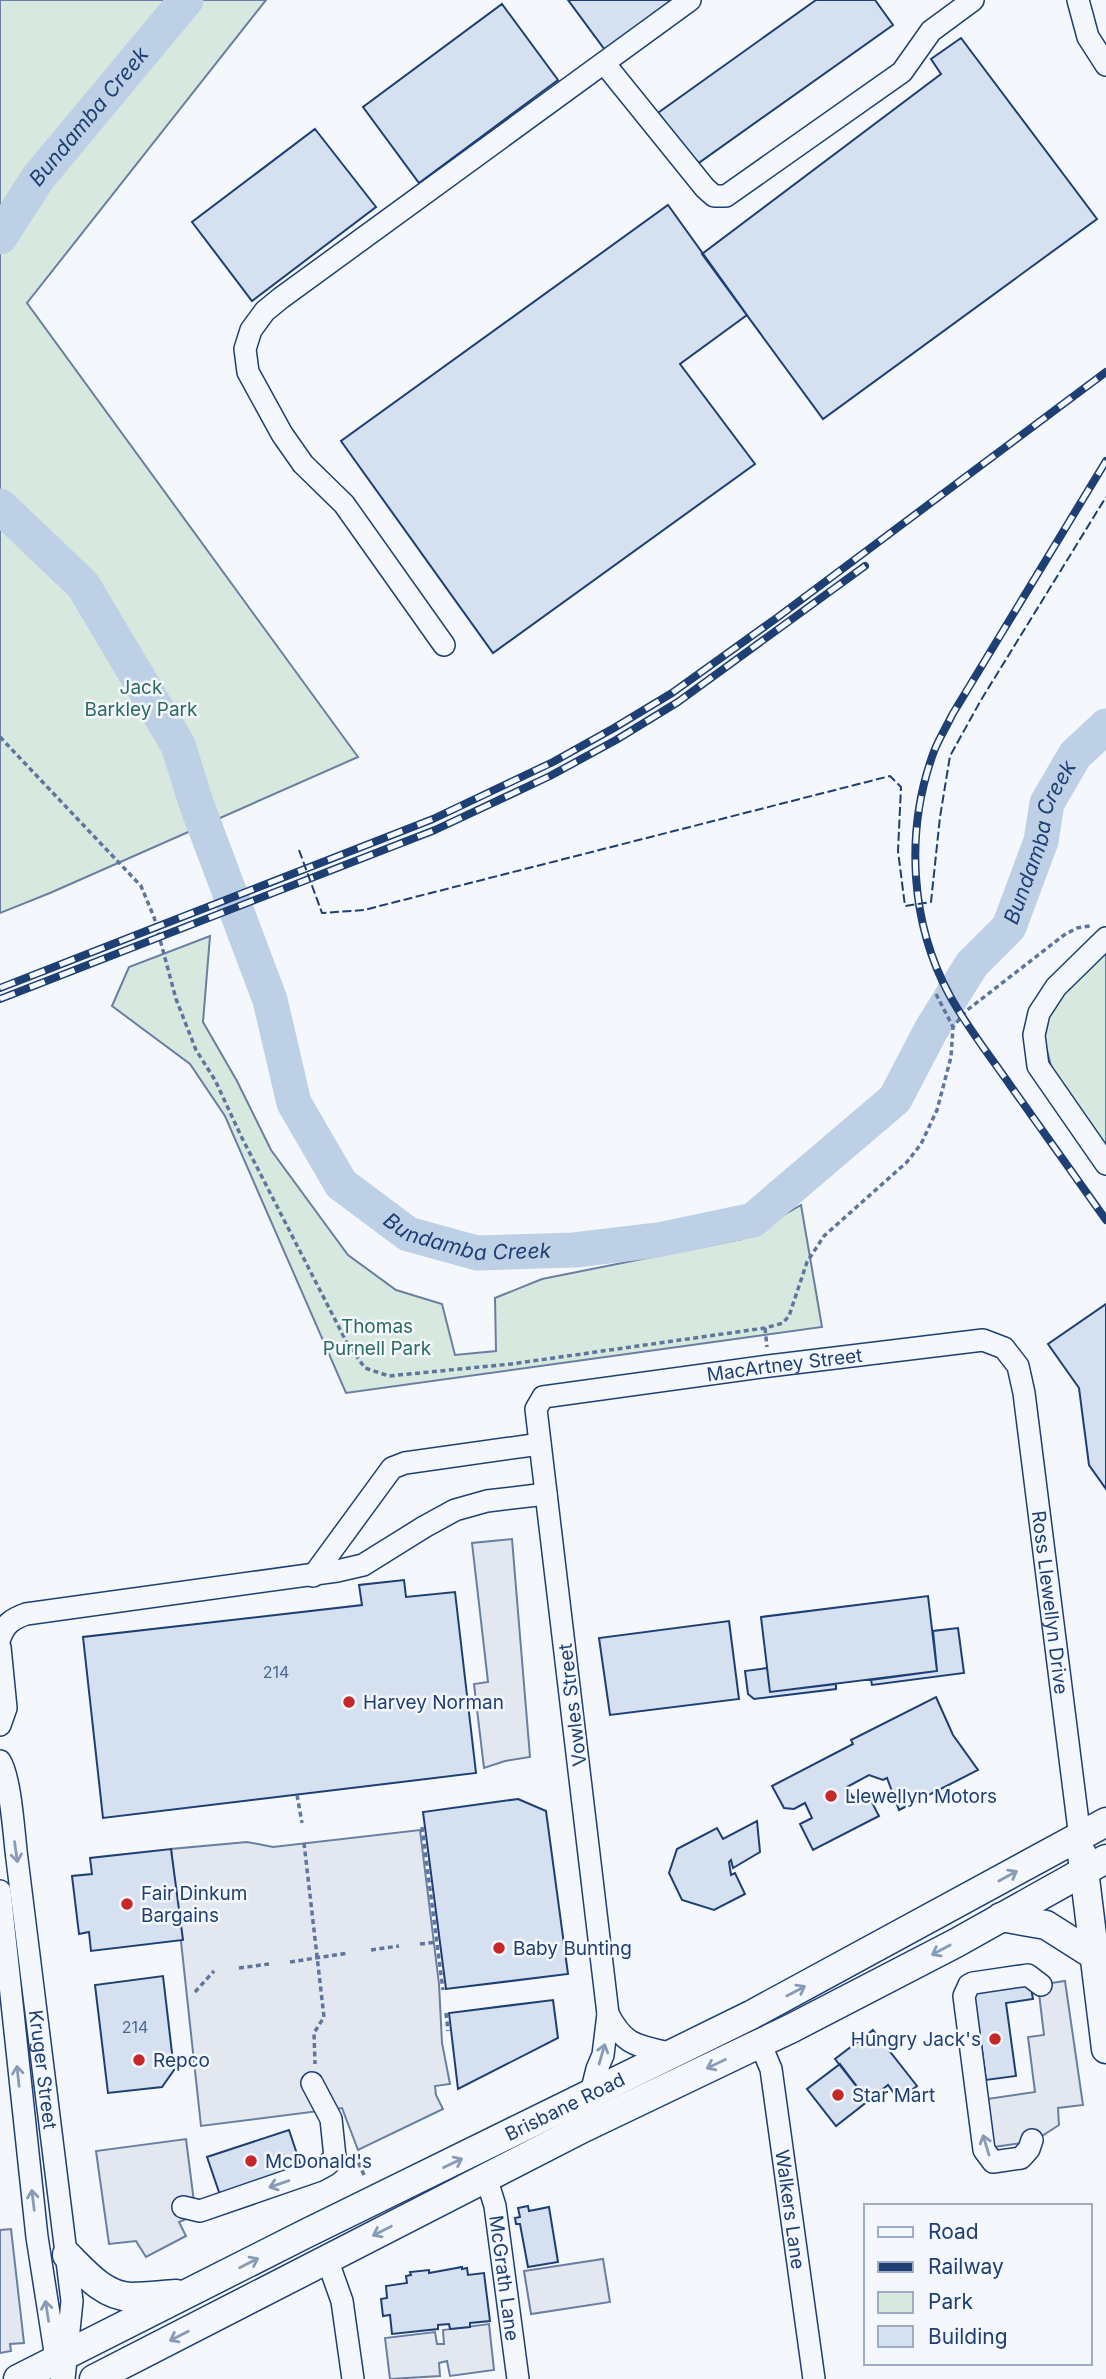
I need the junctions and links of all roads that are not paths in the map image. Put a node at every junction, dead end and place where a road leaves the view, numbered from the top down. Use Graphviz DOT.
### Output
graph roads {
  1 [pos="690,0"];
  2 [pos="973,0"];
  3 [pos="1078,0"];
  4 [pos="604,63"];
  5 [pos="1106,65"];
  6 [pos="444,645"];
  7 [pos="1102,933"];
  8 [pos="1106,1164"];
  9 [pos="1018,1366"];
  10 [pos="543,1397"];
  11 [pos="540,1444"];
  12 [pos="546,1494"];
  13 [pos="313,1576"];
  14 [pos="0,1637"];
  15 [pos="0,1647"];
  16 [pos="0,1725"];
  17 [pos="0,1761"];
  18 [pos="1106,1822"];
  19 [pos="1080,1838"];
  20 [pos="1095,1866"];
  21 [pos="0,1891"];
  22 [pos="1001,1917"];
  23 [pos="1095,1956"];
  24 [pos="1041,1984"];
  25 [pos="36,2010"];
  26 [pos="6,2014"];
  27 [pos="608,2014"];
  28 [pos="760,2043"];
  29 [pos="1106,2049"];
  30 [pos="673,2054"];
  31 [pos="314,2073"];
  32 [pos="591,2093"];
  33 [pos="52,2135"];
  34 [pos="26,2139"];
  35 [pos="1032,2140"];
  36 [pos="486,2177"];
  37 [pos="183,2207"];
  38 [pos="67,2255"];
  39 [pos="327,2259"];
  40 [pos="188,2294"];
  41 [pos="62,2368"];
  42 [pos="18,2379"];
  43 [pos="94,2379"];
  44 [pos="353,2379"];
  45 [pos="518,2379"];
  46 [pos="814,2379"];
  1 -- 4 [label="street"];
  2 -- 4 [label="street"];
  3 -- 5 [label="street"];
  4 -- 6 [label="street"];
  7 -- 8 [label="street"];
  9 -- 10 [label="street, MacArtney Street"];
  9 -- 19 [label="street, Ross Llewellyn Drive"];
  10 -- 11 [label="street, Vowles Street"];
  11 -- 12 [label="street, Vowles Street"];
  11 -- 13 [label="street"];
  12 -- 13 [label="street"];
  12 -- 27 [label="street, Vowles Street"];
  13 -- 14 [label="street"];
  15 -- 16 [label="street"];
  17 -- 25 [label="street, Kruger Street, one-way"];
  18 -- 19 [label="main road, Brisbane Road"];
  19 -- 20 [label="main road"];
  30 -- 19 [label="main road, Brisbane Road, one-way"];
  20 -- 22 [label="main road, Brisbane Road"];
  20 -- 23 [label="main road"];
  21 -- 26 [label="street, Kruger Street"];
  22 -- 23 [label="main road"];
  22 -- 28 [label="main road, Brisbane Road, one-way"];
  23 -- 29 [label="main road"];
  35 -- 24 [label="street, one-way"];
  25 -- 26 [label="street"];
  25 -- 33 [label="street, Kruger Street"];
  34 -- 26 [label="street, Kruger Street, one-way"];
  27 -- 30 [label="street"];
  32 -- 27 [label="street, Vowles Street, one-way"];
  28 -- 36 [label="main road, Brisbane Road, one-way"];
  28 -- 46 [label="street, Walkers Lane"];
  30 -- 32 [label="main road, Brisbane Road"];
  31 -- 37 [label="street, one-way"];
  40 -- 32 [label="main road, Brisbane Road, one-way"];
  33 -- 34 [label="street"];
  33 -- 38 [label="street, Kruger Street"];
  41 -- 34 [label="street, Kruger Street, one-way"];
  36 -- 39 [label="main road, Brisbane Road, one-way"];
  36 -- 45 [label="street, McGrath Lane"];
  38 -- 40 [label="main road"];
  38 -- 41 [label="street, Kruger Street"];
  39 -- 43 [label="main road, Brisbane Road, one-way"];
  39 -- 44 [label="street"];
  40 -- 41 [label="main road, Brisbane Road"];
  41 -- 42 [label="main road, Brisbane Road"];
}
